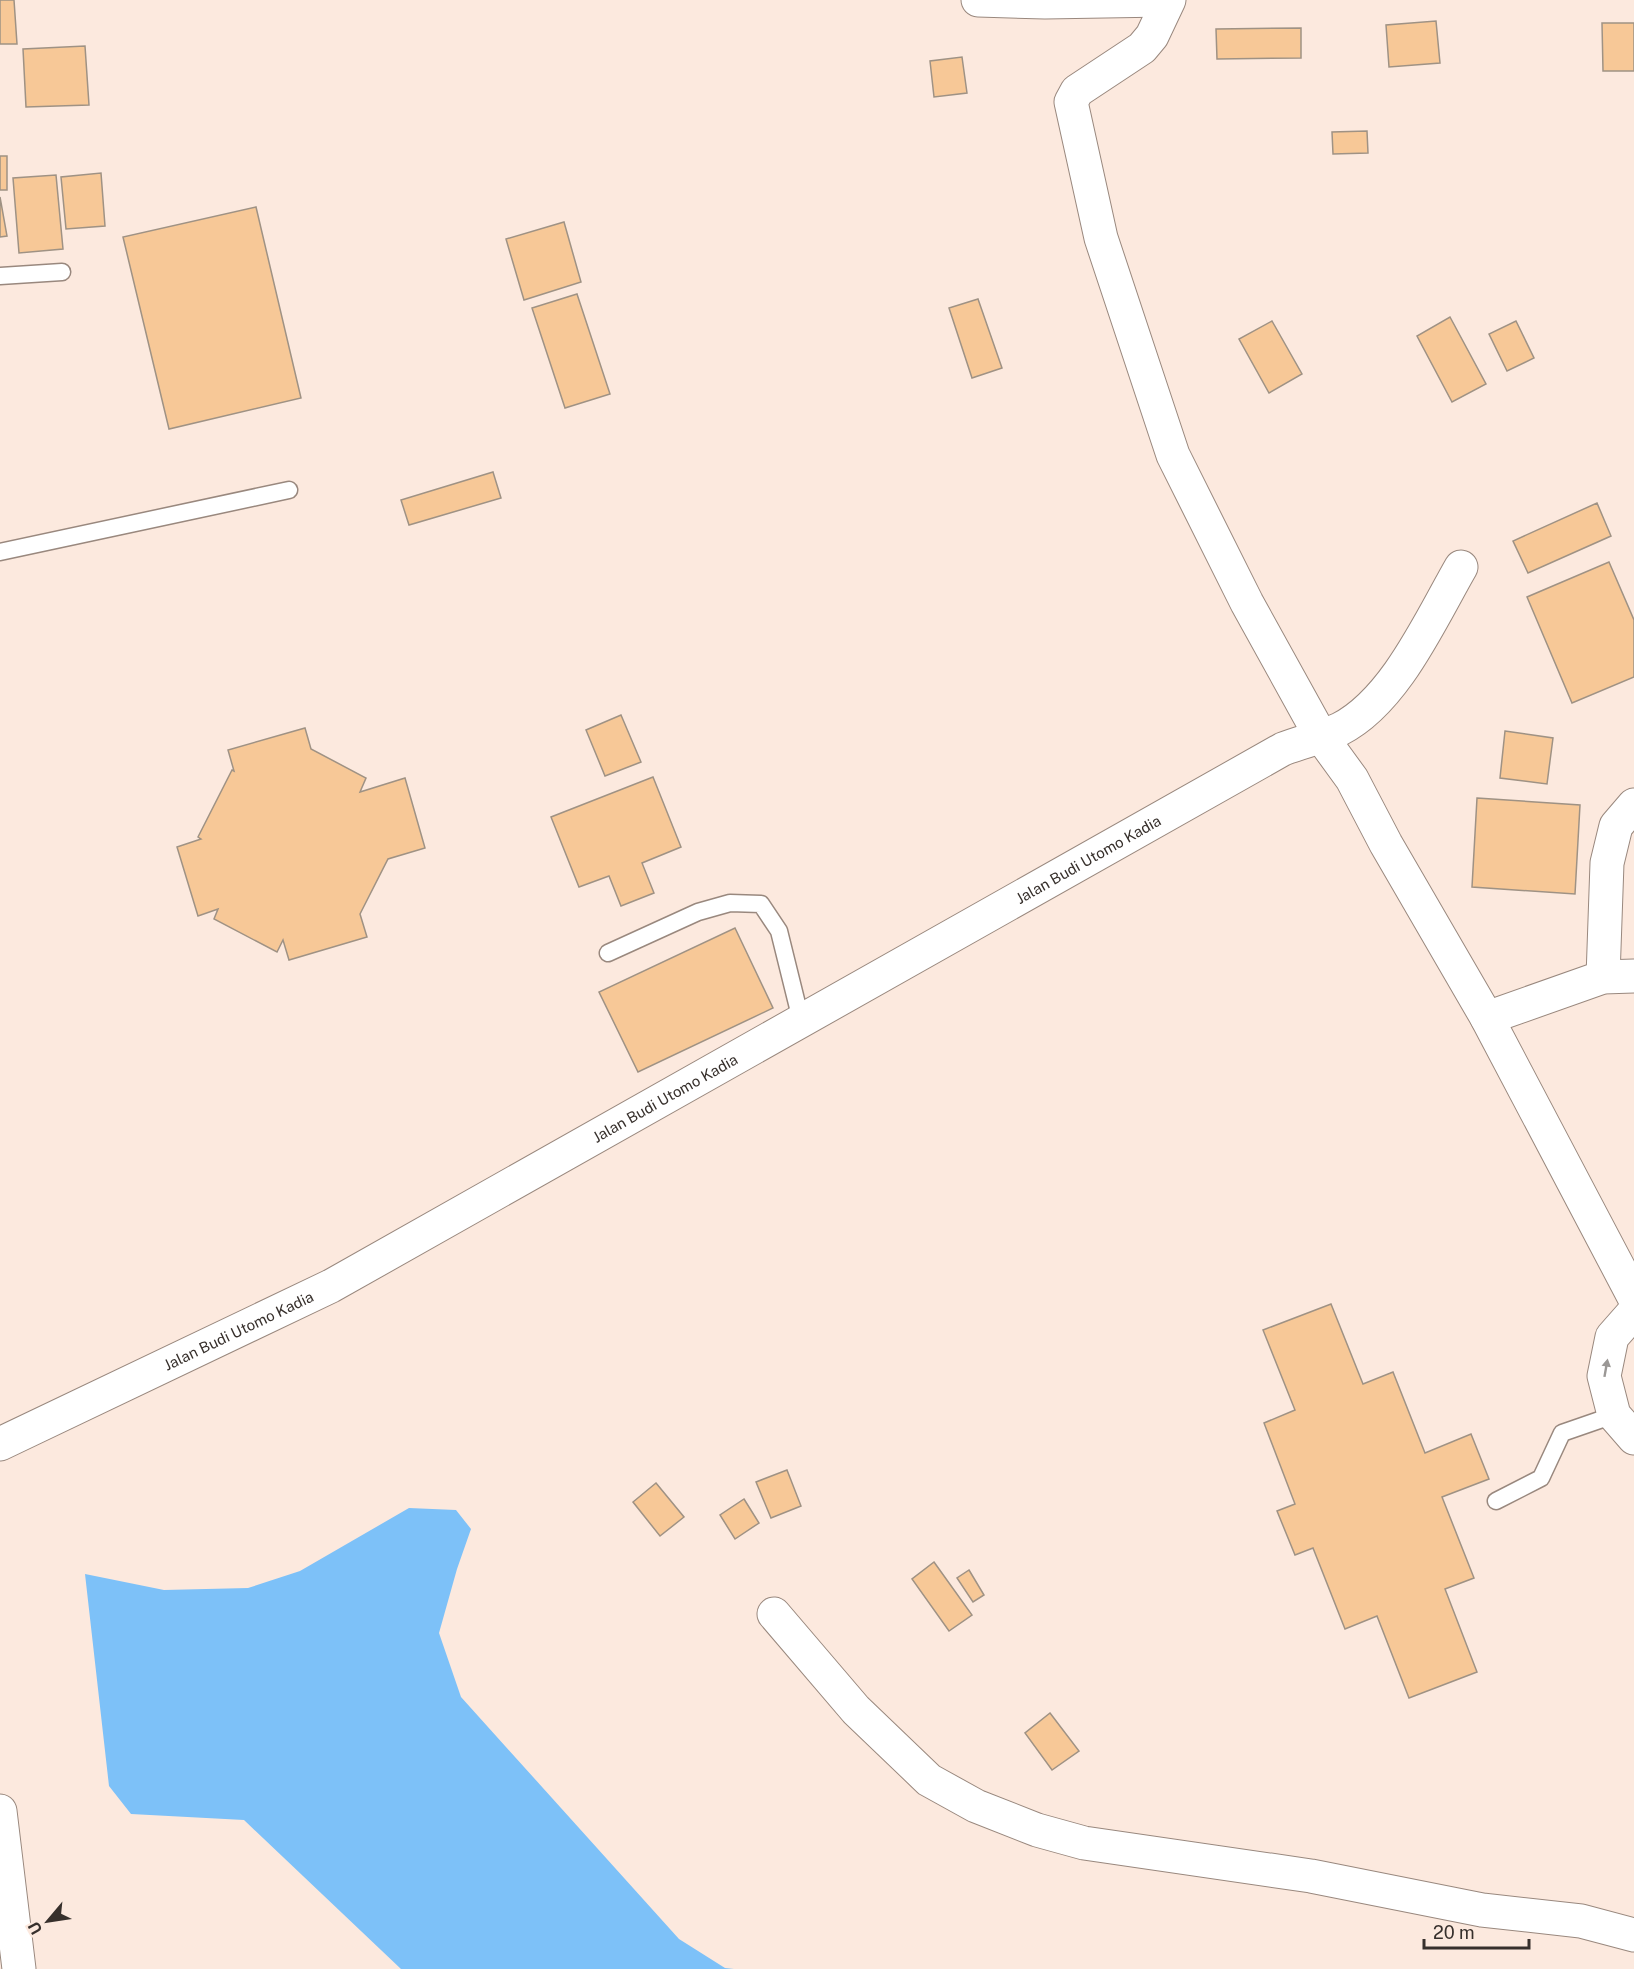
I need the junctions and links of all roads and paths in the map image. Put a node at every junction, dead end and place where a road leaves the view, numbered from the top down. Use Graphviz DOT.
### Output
graph roads {
  1 [pos="978,0"];
  2 [pos="1167,0"];
  3 [pos="1045,1"];
  4 [pos="62,272"];
  5 [pos="0,276"];
  6 [pos="289,490"];
  7 [pos="0,552"];
  8 [pos="1461,567"];
  9 [pos="1320,735"];
  10 [pos="1634,805"];
  11 [pos="608,953"];
  12 [pos="1618,976"];
  13 [pos="1487,1018"];
  14 [pos="801,1020"];
  15 [pos="1634,1297"];
  16 [pos="1634,1312"];
  17 [pos="1624,1427"];
  18 [pos="0,1444"];
  19 [pos="1496,1501"];
  20 [pos="774,1614"];
  21 [pos="0,1811"];
  22 [pos="1634,1935"];
  23 [pos="19,1969"];
  1 -- 3 [label="street"];
  2 -- 3 [label="street"];
  2 -- 9 [label="street"];
  4 -- 5 [label="lane"];
  6 -- 7 [label="lane"];
  8 -- 9 [label="street, Jalan Budi Utomo Kadia"];
  9 -- 13 [label="street"];
  9 -- 14 [label="street, Jalan Budi Utomo Kadia"];
  10 -- 12 [label="street"];
  11 -- 14 [label="lane"];
  12 -- 13 [label="street"];
  13 -- 15 [label="street"];
  14 -- 18 [label="street, Jalan Budi Utomo Kadia"];
  17 -- 16 [label="street, one-way"];
  17 -- 19 [label="lane"];
  20 -- 22 [label="street"];
  21 -- 23 [label="street"];
}
